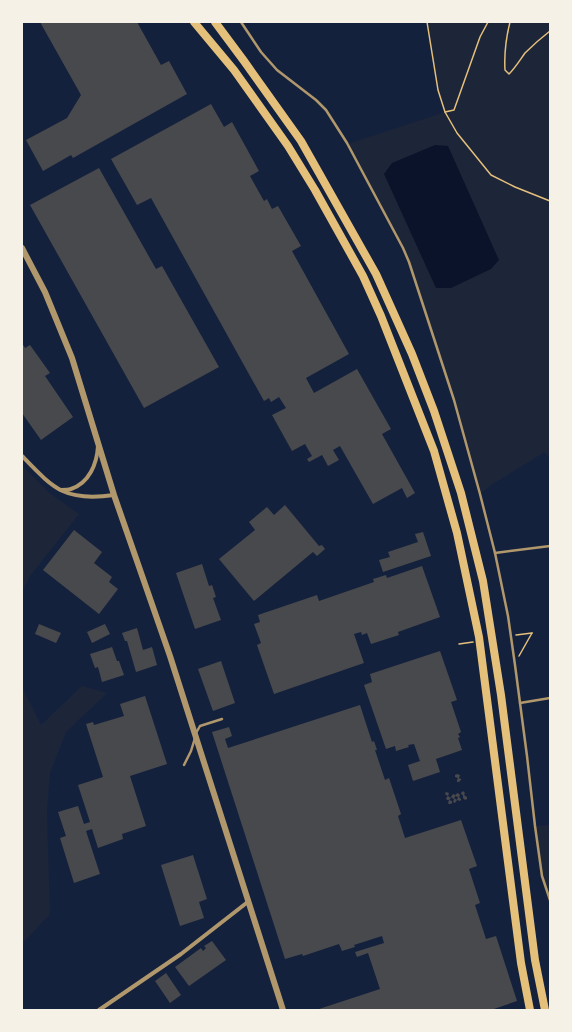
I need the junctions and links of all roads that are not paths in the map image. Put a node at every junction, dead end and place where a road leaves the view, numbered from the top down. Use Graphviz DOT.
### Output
graph roads {
  1 [pos="194,22"];
  2 [pos="215,22"];
  3 [pos="241,22"];
  4 [pos="22,248"];
  5 [pos="98,444"];
  6 [pos="22,456"];
  7 [pos="61,490"];
  8 [pos="114,495"];
  9 [pos="550,546"];
  10 [pos="495,553"];
  11 [pos="550,698"];
  12 [pos="520,703"];
  13 [pos="222,719"];
  14 [pos="195,736"];
  15 [pos="184,765"];
  16 [pos="550,900"];
  17 [pos="249,901"];
  18 [pos="100,1010"];
  19 [pos="283,1010"];
  20 [pos="530,1010"];
  21 [pos="545,1010"];
  1 -- 20 [label="highway"];
  2 -- 21 [label="highway"];
  3 -- 10 [label="lane"];
  4 -- 5 [label="street"];
  5 -- 7 [label="street"];
  5 -- 8 [label="street"];
  6 -- 7 [label="street"];
  7 -- 8 [label="street"];
  8 -- 14 [label="street"];
  9 -- 10 [label="lane"];
  10 -- 12 [label="lane"];
  11 -- 12 [label="lane"];
  12 -- 16 [label="lane"];
  13 -- 14 [label="lane"];
  14 -- 15 [label="lane"];
  14 -- 17 [label="street"];
  17 -- 18 [label="street"];
  17 -- 19 [label="street"];
}
